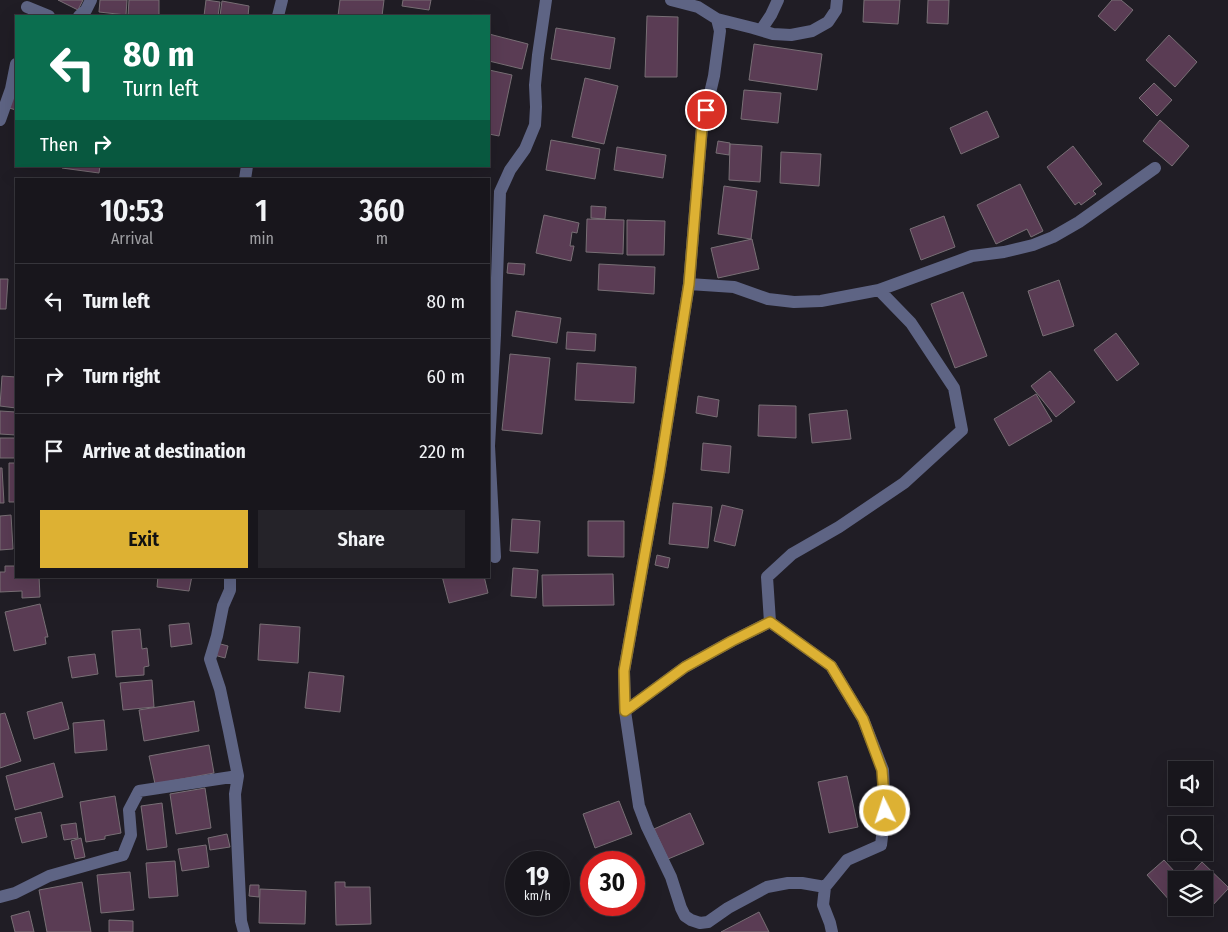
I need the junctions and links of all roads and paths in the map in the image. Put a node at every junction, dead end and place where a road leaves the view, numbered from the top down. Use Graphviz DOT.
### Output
graph roads {
  1 [pos="91,0"];
  2 [pos="282,0"];
  3 [pos="546,0"];
  4 [pos="671,0"];
  5 [pos="778,0"];
  6 [pos="837,0"];
  7 [pos="27,8"];
  8 [pos="46,15"];
  9 [pos="80,15"];
  10 [pos="278,15"];
  11 [pos="717,20"];
  12 [pos="760,30"];
  13 [pos="15,69"];
  14 [pos="0,120"];
  15 [pos="1155,168"];
  16 [pos="689,284"];
  17 [pos="879,290"];
  18 [pos="490,428"];
  19 [pos="490,468"];
  20 [pos="494,557"];
  21 [pos="230,578"];
  22 [pos="770,622"];
  23 [pos="625,711"];
  24 [pos="238,776"];
  25 [pos="824,887"];
  26 [pos="0,897"];
  27 [pos="244,932"];
  28 [pos="832,932"];
  1 -- 9 [label="street"];
  2 -- 10 [label="street"];
  3 -- 18 [label="street"];
  4 -- 11 [label="street"];
  5 -- 12 [label="street"];
  6 -- 12 [label="street"];
  7 -- 8 [label="street"];
  11 -- 12 [label="street"];
  11 -- 16 [label="street"];
  13 -- 14 [label="street"];
  15 -- 17 [label="street"];
  16 -- 17 [label="street"];
  16 -- 23 [label="street"];
  17 -- 22 [label="street"];
  19 -- 20 [label="street"];
  21 -- 24 [label="street"];
  22 -- 23 [label="street"];
  22 -- 25 [label="street"];
  23 -- 25 [label="street"];
  24 -- 26 [label="street"];
  24 -- 27 [label="street"];
  25 -- 28 [label="street"];
}
